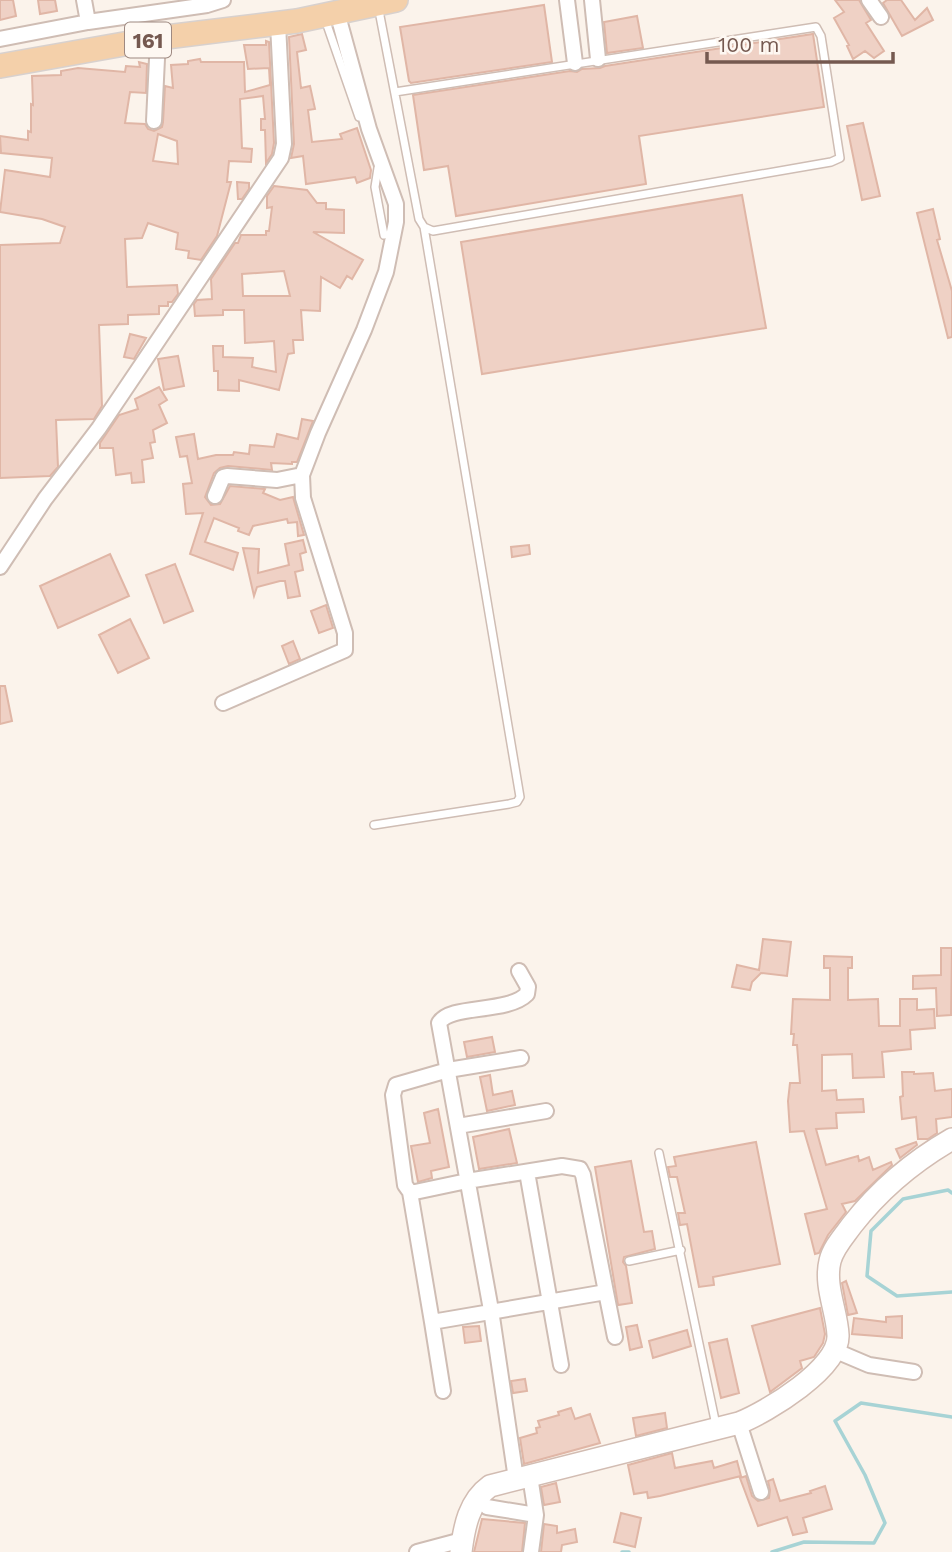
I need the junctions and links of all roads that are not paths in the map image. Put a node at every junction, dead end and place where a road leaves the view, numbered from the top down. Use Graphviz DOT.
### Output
graph roads {
  1 [pos="84,0"];
  2 [pos="223,0"];
  3 [pos="567,0"];
  4 [pos="592,0"];
  5 [pos="869,0"];
  6 [pos="387,1"];
  7 [pos="327,14"];
  8 [pos="881,17"];
  9 [pos="88,22"];
  10 [pos="287,22"];
  11 [pos="158,38"];
  12 [pos="0,39"];
  13 [pos="598,59"];
  14 [pos="575,62"];
  15 [pos="0,66"];
  16 [pos="395,92"];
  17 [pos="153,121"];
  18 [pos="424,227"];
  19 [pos="384,235"];
  20 [pos="302,475"];
  21 [pos="215,496"];
  22 [pos="0,567"];
  23 [pos="223,703"];
  24 [pos="374,825"];
  25 [pos="519,971"];
  26 [pos="521,1058"];
  27 [pos="448,1070"];
  28 [pos="546,1111"];
  29 [pos="458,1126"];
  30 [pos="952,1139"];
  31 [pos="659,1153"];
  32 [pos="527,1172"];
  33 [pos="467,1181"];
  34 [pos="410,1192"];
  35 [pos="681,1251"];
  36 [pos="629,1261"];
  37 [pos="606,1292"];
  38 [pos="549,1302"];
  39 [pos="491,1310"];
  40 [pos="432,1322"];
  41 [pos="615,1337"];
  42 [pos="836,1351"];
  43 [pos="561,1365"];
  44 [pos="914,1372"];
  45 [pos="443,1391"];
  46 [pos="739,1423"];
  47 [pos="717,1429"];
  48 [pos="523,1478"];
  49 [pos="761,1492"];
  50 [pos="487,1507"];
  51 [pos="536,1515"];
  52 [pos="462,1546"];
  53 [pos="417,1552"];
  54 [pos="531,1552"];
  1 -- 9 [label="street"];
  2 -- 9 [label="street"];
  3 -- 14 [label="street"];
  4 -- 13 [label="street"];
  5 -- 8 [label="street"];
  6 -- 7 [label="main road, 161"];
  6 -- 16 [label="lane"];
  7 -- 10 [label="main road, 161"];
  7 -- 19 [label="lane"];
  7 -- 20 [label="street"];
  9 -- 12 [label="street"];
  10 -- 11 [label="main road, 161"];
  10 -- 22 [label="street"];
  11 -- 15 [label="main road, 161"];
  11 -- 17 [label="street"];
  13 -- 14 [label="lane"];
  13 -- 18 [label="lane"];
  14 -- 16 [label="lane"];
  16 -- 18 [label="lane"];
  18 -- 24 [label="lane"];
  20 -- 21 [label="street"];
  20 -- 23 [label="street"];
  25 -- 27 [label="street"];
  26 -- 27 [label="street"];
  27 -- 29 [label="street"];
  27 -- 34 [label="street"];
  28 -- 29 [label="street"];
  29 -- 33 [label="street"];
  30 -- 42 [label="street"];
  31 -- 35 [label="lane"];
  32 -- 33 [label="street"];
  32 -- 37 [label="street"];
  32 -- 38 [label="street"];
  33 -- 34 [label="street"];
  33 -- 39 [label="street"];
  34 -- 40 [label="street"];
  35 -- 36 [label="lane"];
  35 -- 47 [label="lane"];
  37 -- 38 [label="street"];
  37 -- 41 [label="street"];
  38 -- 39 [label="street"];
  38 -- 43 [label="street"];
  39 -- 40 [label="street"];
  39 -- 48 [label="street"];
  40 -- 45 [label="street"];
  42 -- 44 [label="street"];
  42 -- 46 [label="street"];
  46 -- 47 [label="street"];
  46 -- 49 [label="street"];
  47 -- 48 [label="street"];
  48 -- 51 [label="street"];
  48 -- 52 [label="street"];
  50 -- 51 [label="street"];
  51 -- 54 [label="street"];
  52 -- 53 [label="street"];
}
